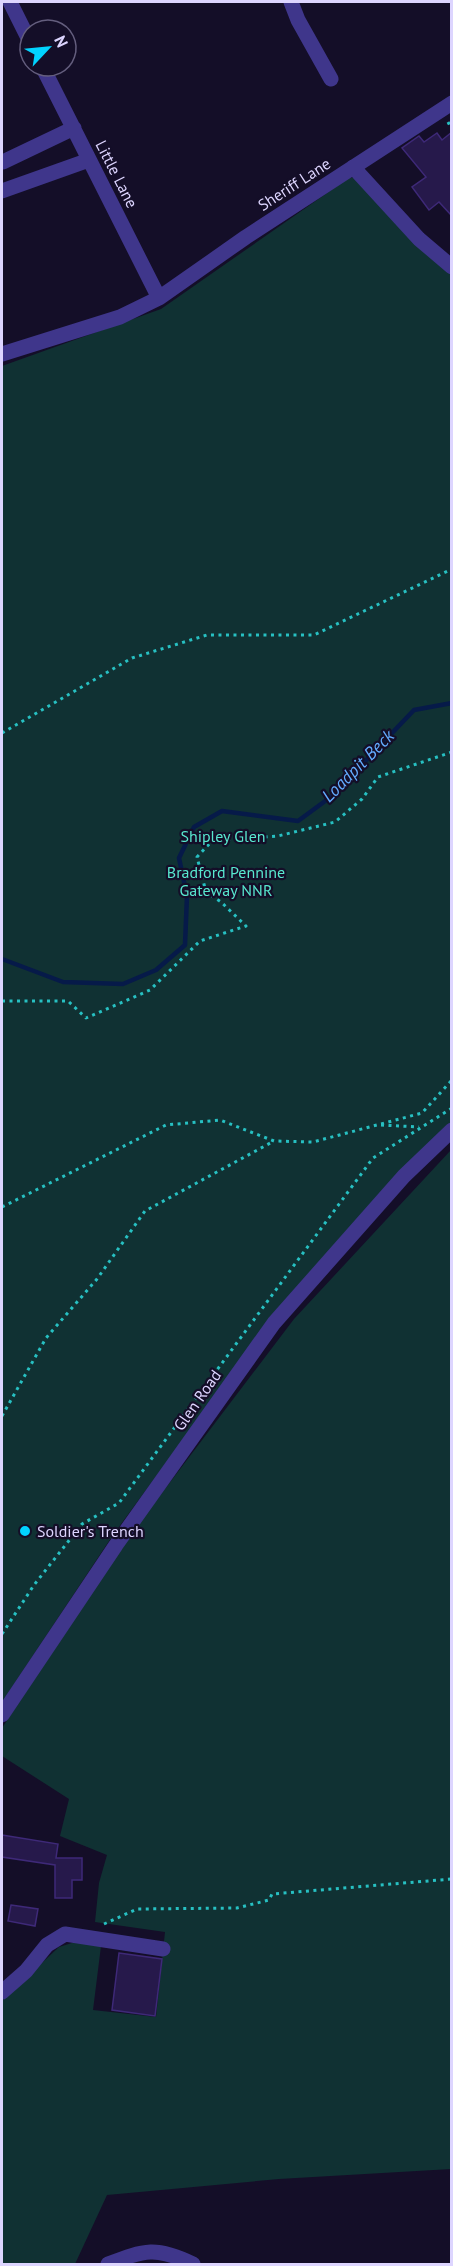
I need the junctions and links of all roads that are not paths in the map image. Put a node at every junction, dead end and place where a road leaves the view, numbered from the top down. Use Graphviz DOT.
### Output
graph roads {
  1 [pos="10,2"];
  2 [pos="291,2"];
  3 [pos="18,18"];
  4 [pos="48,78"];
  5 [pos="331,79"];
  6 [pos="452,104"];
  7 [pos="74,128"];
  8 [pos="89,160"];
  9 [pos="3,162"];
  10 [pos="353,167"];
  11 [pos="2,191"];
  12 [pos="452,267"];
  13 [pos="159,298"];
  14 [pos="2,354"];
  15 [pos="452,1130"];
  16 [pos="2,1715"];
  17 [pos="163,1949"];
  18 [pos="2,1992"];
  19 [pos="108,2265"];
  20 [pos="193,2265"];
  1 -- 3 [label="street"];
  2 -- 5 [label="street"];
  4 -- 7 [label="street, Little Lane"];
  6 -- 10 [label="street, Sheriff Lane"];
  7 -- 8 [label="street, Little Lane"];
  7 -- 9 [label="street"];
  8 -- 11 [label="street"];
  8 -- 13 [label="street, Little Lane"];
  10 -- 12 [label="street"];
  10 -- 13 [label="street, Sheriff Lane"];
  13 -- 14 [label="street, Sheriff Lane"];
  15 -- 16 [label="street, Glen Road"];
  17 -- 18 [label="street"];
  19 -- 20 [label="street"];
}
